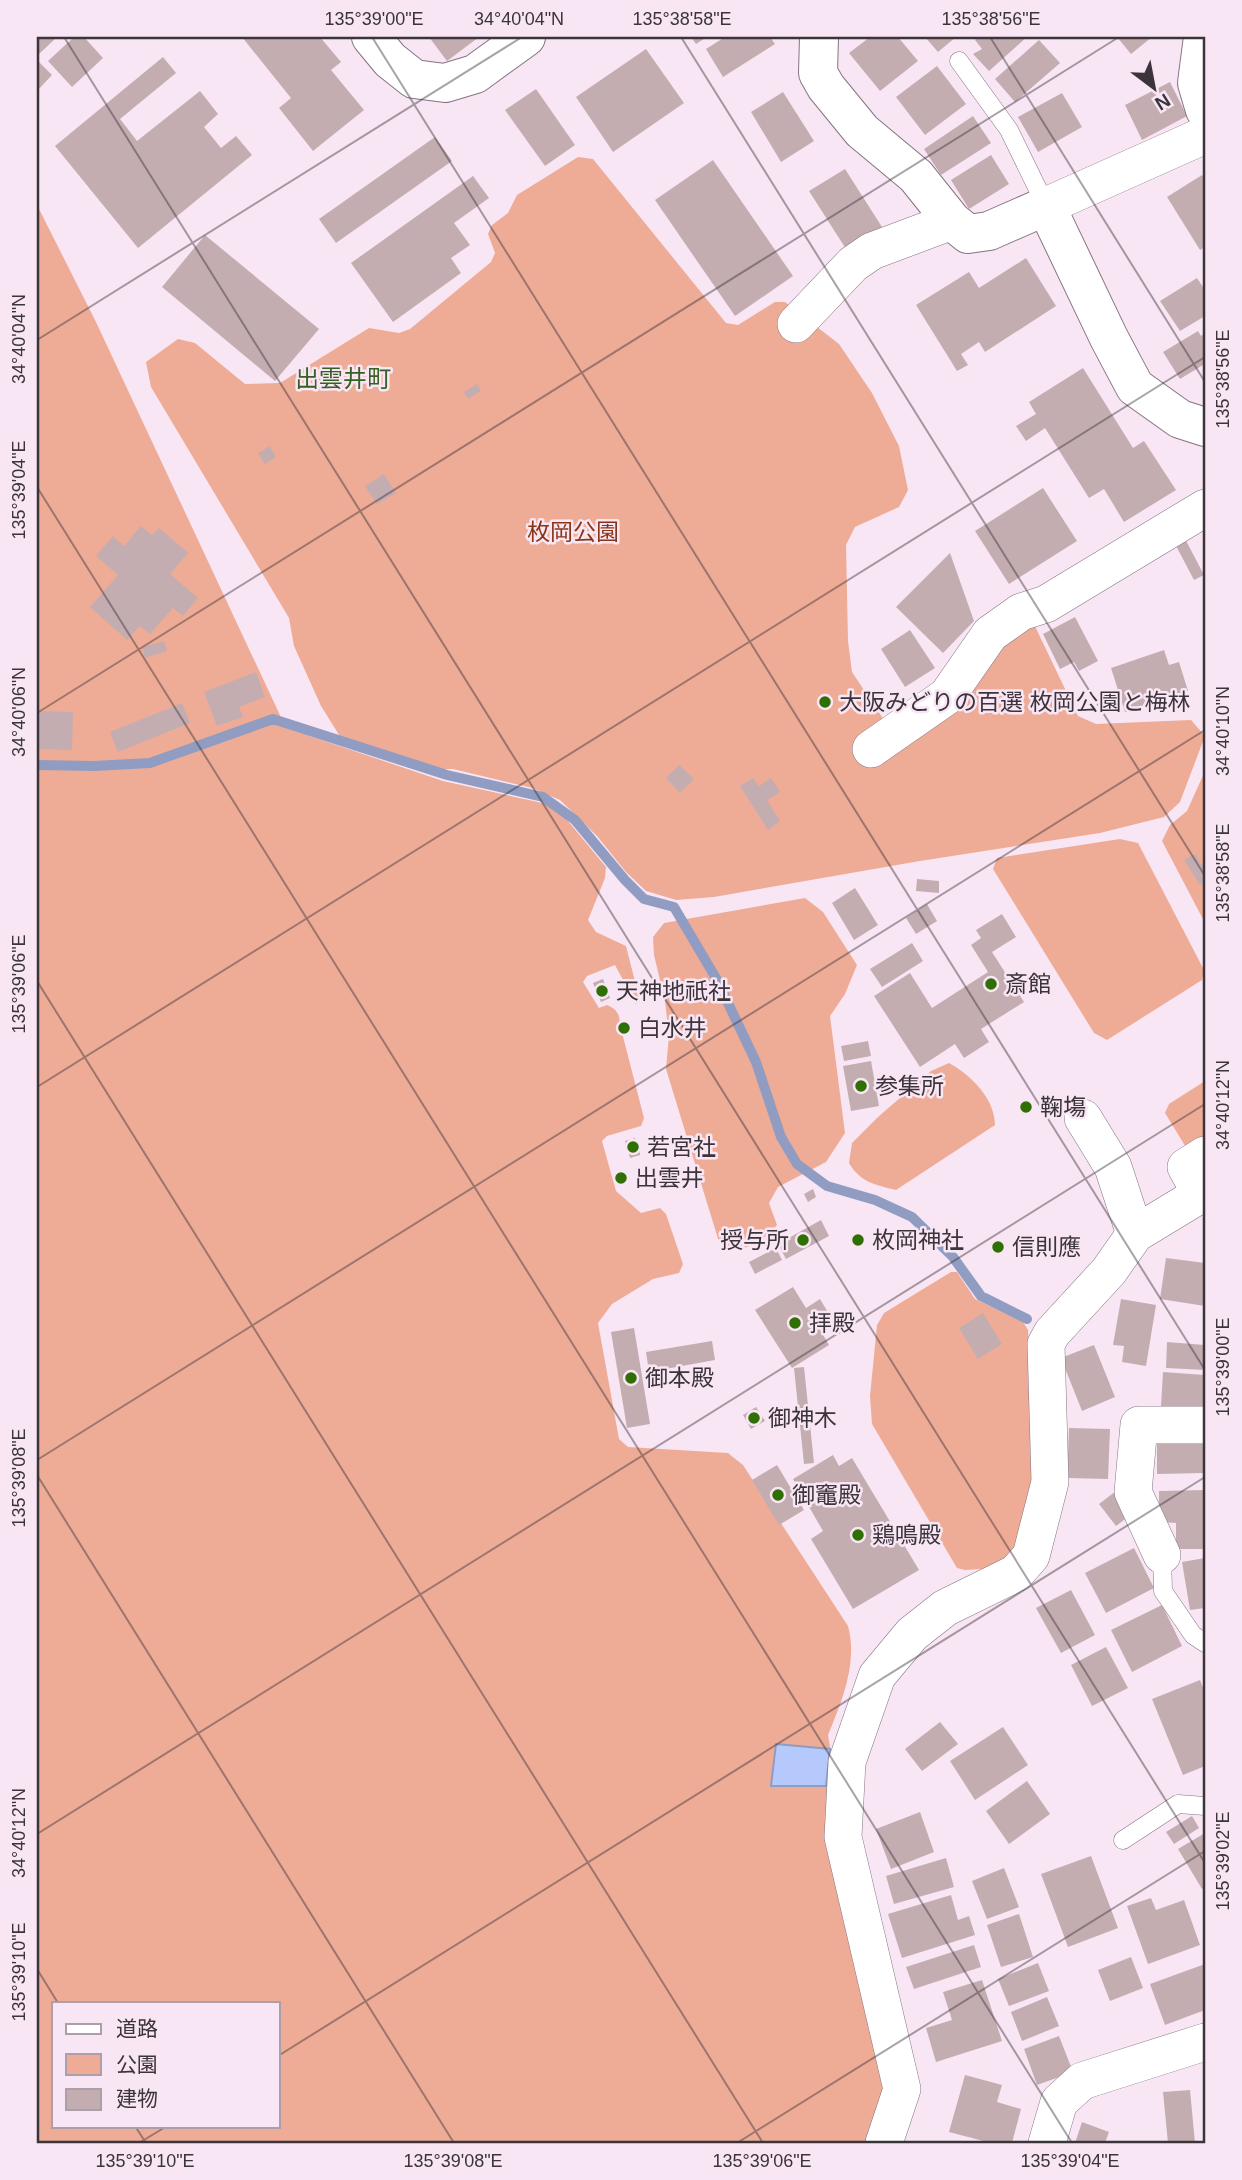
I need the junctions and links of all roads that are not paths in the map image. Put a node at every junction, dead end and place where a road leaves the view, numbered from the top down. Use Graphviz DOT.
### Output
graph roads {
  1 [pos="371,37"];
  2 [pos="526,37"];
  3 [pos="819,37"];
  4 [pos="1203,37"];
  5 [pos="959,61"];
  6 [pos="1205,110"];
  7 [pos="1205,135"];
  8 [pos="1045,206"];
  9 [pos="952,221"];
  10 [pos="796,324"];
  11 [pos="1205,427"];
  12 [pos="1205,508"];
  13 [pos="871,749"];
  14 [pos="1083,1118"];
  15 [pos="1205,1155"];
  16 [pos="1203,1197"];
  17 [pos="1135,1234"];
  18 [pos="1205,1425"];
  19 [pos="1162,1555"];
  20 [pos="1205,1643"];
  21 [pos="1205,1805"];
  22 [pos="1124,1840"];
  23 [pos="1205,2042"];
  24 [pos="884,2143"];
  25 [pos="1046,2143"];
  1 -- 2 [label="street"];
  3 -- 9 [label="street"];
  4 -- 6 [label="street"];
  5 -- 8 [label="lane"];
  7 -- 8 [label="street"];
  8 -- 9 [label="street"];
  8 -- 11 [label="street"];
  9 -- 10 [label="street"];
  12 -- 13 [label="street"];
  14 -- 17 [label="street"];
  15 -- 16 [label="street"];
  16 -- 17 [label="street"];
  17 -- 24 [label="street"];
  18 -- 19 [label="street"];
  19 -- 20 [label="lane"];
  21 -- 22 [label="lane"];
  23 -- 25 [label="street"];
}
